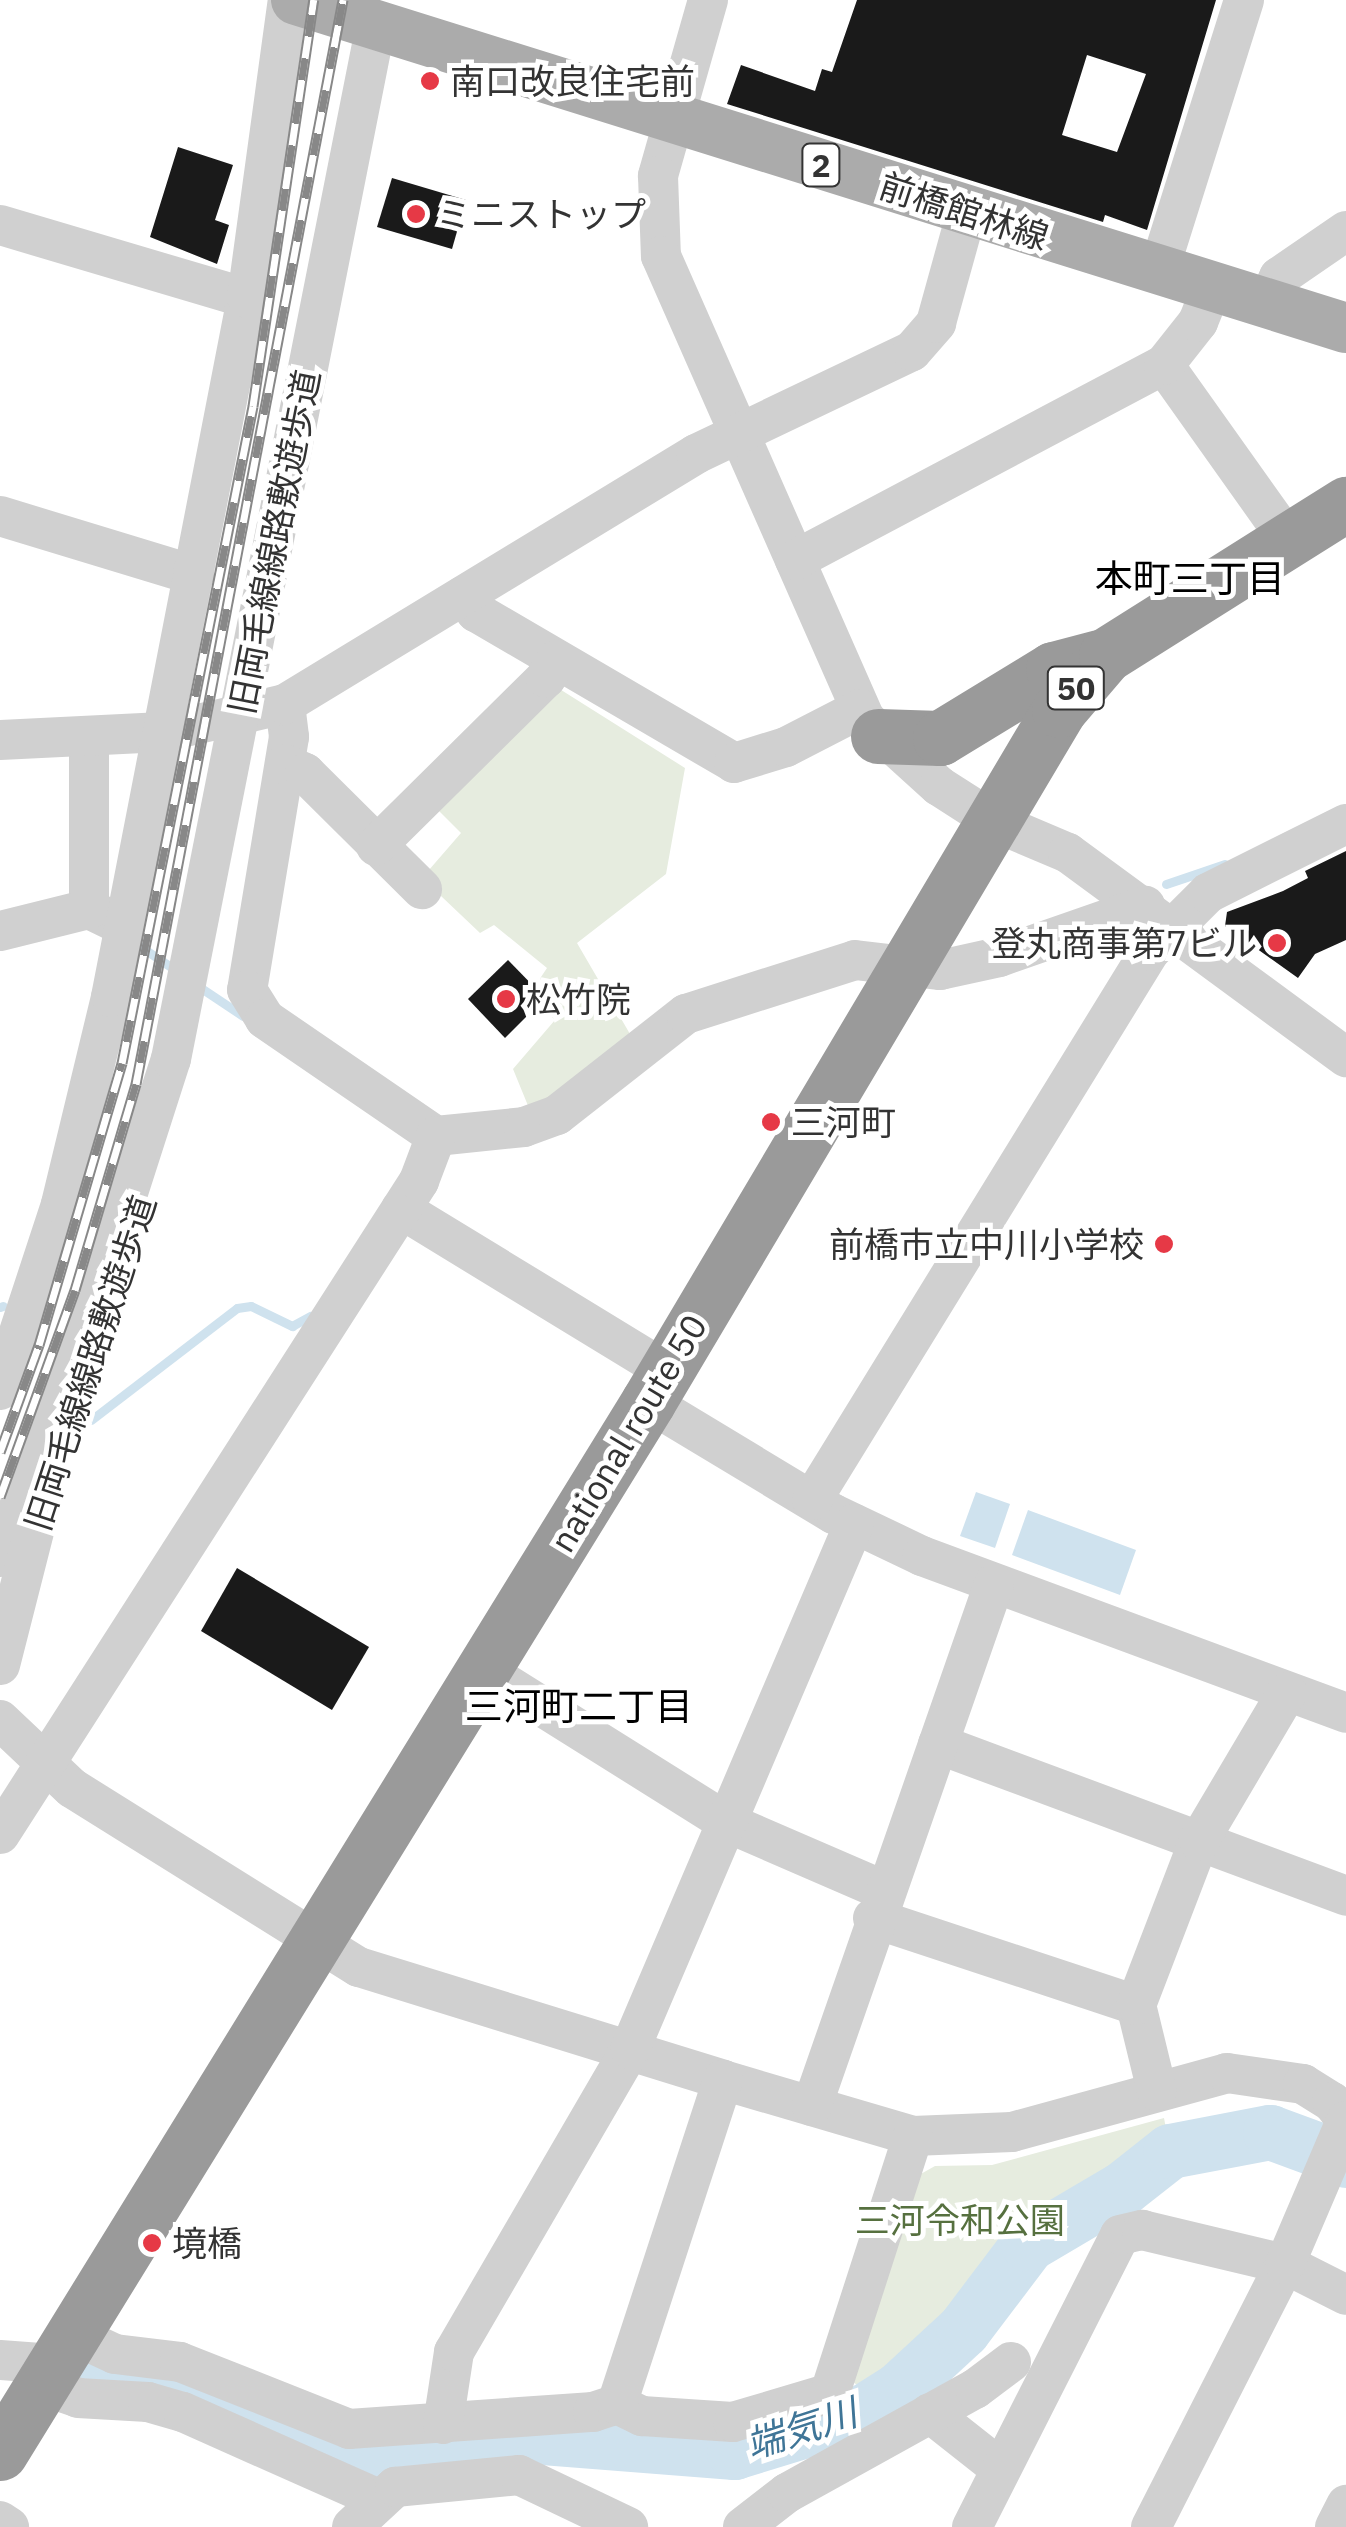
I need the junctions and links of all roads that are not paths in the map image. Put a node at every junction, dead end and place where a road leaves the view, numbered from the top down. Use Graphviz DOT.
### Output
graph roads {
  1 [pos="292,0"];
  2 [pos="708,0"];
  3 [pos="1244,0"];
  4 [pos="387,18"];
  5 [pos="674,120"];
  6 [pos="966,211"];
  7 [pos="0,225"];
  8 [pos="1346,231"];
  9 [pos="1158,273"];
  10 [pos="1211,290"];
  11 [pos="247,298"];
  12 [pos="1266,305"];
  13 [pos="1346,328"];
  14 [pos="1164,365"];
  15 [pos="737,433"];
  16 [pos="1346,504"];
  17 [pos="0,516"];
  18 [pos="1289,541"];
  19 [pos="795,560"];
  20 [pos="194,575"];
  21 [pos="462,596"];
  22 [pos="1106,654"];
  23 [pos="556,660"];
  24 [pos="285,704"];
  25 [pos="239,718"];
  26 [pos="869,723"];
  27 [pos="163,732"];
  28 [pos="89,736"];
  29 [pos="0,740"];
  30 [pos="285,764"];
  31 [pos="995,822"];
  32 [pos="1346,824"];
  33 [pos="376,846"];
  34 [pos="422,890"];
  35 [pos="1160,916"];
  36 [pos="107,918"];
  37 [pos="0,931"];
  38 [pos="909,969"];
  39 [pos="1346,1057"];
  40 [pos="170,1058"];
  41 [pos="436,1136"];
  42 [pos="401,1208"];
  43 [pos="657,1386"];
  44 [pos="0,1390"];
  45 [pos="812,1500"];
  46 [pos="854,1524"];
  47 [pos="0,1556"];
  48 [pos="994,1584"];
  49 [pos="0,1665"];
  50 [pos="484,1670"];
  51 [pos="1287,1692"];
  52 [pos="1346,1713"];
  53 [pos="0,1720"];
  54 [pos="938,1744"];
  55 [pos="46,1764"];
  56 [pos="728,1823"];
  57 [pos="0,1834"];
  58 [pos="1199,1841"];
  59 [pos="1346,1896"];
  60 [pos="878,1904"];
  61 [pos="318,1940"];
  62 [pos="1136,2005"];
  63 [pos="630,2048"];
  64 [pos="723,2080"];
  65 [pos="1157,2091"];
  66 [pos="812,2106"];
  67 [pos="913,2136"];
  68 [pos="1340,2136"];
  69 [pos="1285,2264"];
  70 [pos="1346,2295"];
  71 [pos="42,2361"];
  72 [pos="1011,2362"];
  73 [pos="617,2404"];
  74 [pos="930,2413"];
  75 [pos="443,2424"];
  76 [pos="0,2453"];
  77 [pos="1002,2469"];
  78 [pos="1346,2505"];
  79 [pos="364,2512"];
  80 [pos="0,2521"];
  81 [pos="9,2527"];
  82 [pos="628,2527"];
  83 [pos="743,2527"];
  84 [pos="972,2527"];
  85 [pos="1151,2527"];
  86 [pos="1335,2527"];
  1 -- 4 [label="main road, 前橋館林線 / 2"];
  1 -- 11 [label="street"];
  2 -- 5 [label="street"];
  3 -- 9 [label="street"];
  4 -- 5 [label="main road, 前橋館林線 / 2"];
  4 -- 25 [label="street, 旧両毛線線路敷遊歩道"];
  5 -- 6 [label="main road, 前橋館林線 / 2"];
  5 -- 15 [label="street"];
  6 -- 9 [label="main road, 前橋館林線 / 2"];
  6 -- 15 [label="street"];
  7 -- 11 [label="street"];
  8 -- 12 [label="street"];
  9 -- 10 [label="main road, 前橋館林線 / 2"];
  10 -- 12 [label="main road, 前橋館林線 / 2"];
  10 -- 14 [label="street"];
  11 -- 20 [label="street"];
  12 -- 13 [label="main road, 前橋館林線 / 2"];
  14 -- 18 [label="street"];
  14 -- 19 [label="street"];
  15 -- 19 [label="street"];
  15 -- 21 [label="street"];
  16 -- 18 [label="highway, national route 50 / 50"];
  17 -- 20 [label="street"];
  18 -- 22 [label="highway, national route 50 / 50"];
  19 -- 26 [label="street"];
  20 -- 27 [label="street"];
  21 -- 23 [label="street"];
  21 -- 24 [label="street"];
  22 -- 26 [label="highway"];
  22 -- 31 [label="highway, national route 50 / 50"];
  23 -- 26 [label="street"];
  23 -- 33 [label="street"];
  24 -- 25 [label="street"];
  24 -- 30 [label="street"];
  25 -- 27 [label="street"];
  25 -- 40 [label="street, 旧両毛線線路敷遊歩道"];
  26 -- 31 [label="street"];
  27 -- 28 [label="street"];
  27 -- 36 [label="street"];
  28 -- 29 [label="street"];
  28 -- 36 [label="street"];
  30 -- 33 [label="street"];
  30 -- 41 [label="street"];
  31 -- 35 [label="street"];
  31 -- 38 [label="highway, national route 50 / 50"];
  32 -- 35 [label="street"];
  33 -- 34 [label="street"];
  35 -- 38 [label="street"];
  35 -- 39 [label="street"];
  35 -- 45 [label="street"];
  36 -- 37 [label="street"];
  36 -- 44 [label="street"];
  38 -- 41 [label="street"];
  38 -- 43 [label="highway, national route 50 / 50"];
  40 -- 47 [label="street, 旧両毛線線路敷遊歩道"];
  40 -- 49 [label="street, 旧両毛線線路敷遊歩道"];
  41 -- 42 [label="street"];
  42 -- 43 [label="street"];
  42 -- 55 [label="street"];
  43 -- 45 [label="street"];
  43 -- 50 [label="highway, national route 50 / 50"];
  45 -- 46 [label="street"];
  46 -- 48 [label="street"];
  46 -- 56 [label="street"];
  48 -- 51 [label="street"];
  48 -- 54 [label="street"];
  50 -- 56 [label="street"];
  50 -- 61 [label="highway, national route 50 / 50"];
  51 -- 52 [label="street"];
  51 -- 58 [label="street"];
  53 -- 55 [label="street"];
  54 -- 58 [label="street"];
  54 -- 60 [label="street"];
  55 -- 57 [label="street"];
  55 -- 61 [label="street"];
  56 -- 60 [label="street"];
  56 -- 63 [label="street"];
  58 -- 59 [label="street"];
  58 -- 62 [label="street"];
  60 -- 62 [label="street"];
  60 -- 66 [label="street"];
  61 -- 63 [label="street"];
  61 -- 71 [label="highway, national route 50 / 50"];
  62 -- 65 [label="street"];
  63 -- 64 [label="street"];
  63 -- 75 [label="street"];
  64 -- 66 [label="street"];
  64 -- 73 [label="street"];
  65 -- 67 [label="street"];
  65 -- 68 [label="street"];
  66 -- 67 [label="street"];
  67 -- 73 [label="street"];
  68 -- 69 [label="street"];
  69 -- 70 [label="street"];
  69 -- 77 [label="street"];
  69 -- 85 [label="street"];
  71 -- 75 [label="street"];
  71 -- 76 [label="highway, national route 50 / 50"];
  71 -- 79 [label="street"];
  72 -- 74 [label="street"];
  73 -- 75 [label="street"];
  74 -- 77 [label="street"];
  74 -- 83 [label="street"];
  77 -- 84 [label="street"];
  78 -- 86 [label="street"];
  79 -- 82 [label="street"];
  80 -- 81 [label="street"];
}
